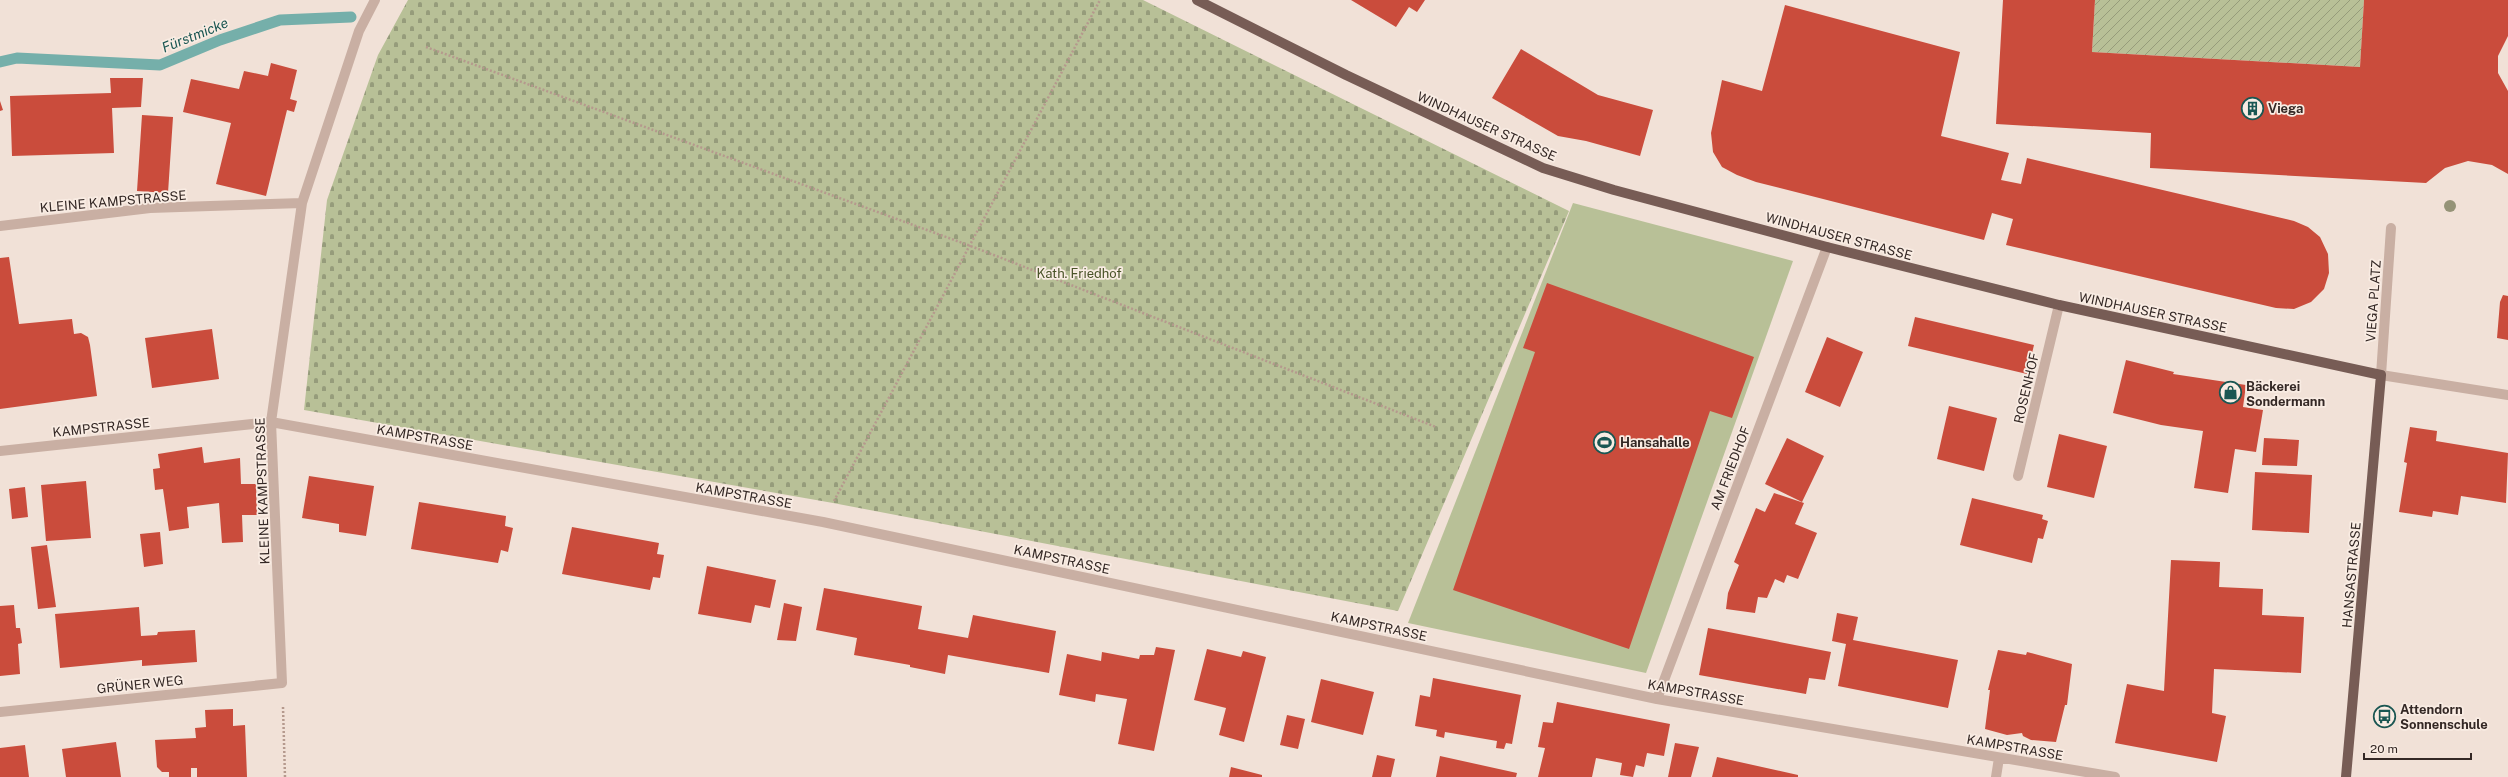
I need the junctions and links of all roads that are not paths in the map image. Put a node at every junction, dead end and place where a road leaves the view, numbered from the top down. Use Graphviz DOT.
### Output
graph roads {
  1 [pos="375,0"];
  2 [pos="1197,0"];
  3 [pos="302,203"];
  4 [pos="0,226"];
  5 [pos="2391,228"];
  6 [pos="1827,247"];
  7 [pos="2059,305"];
  8 [pos="2381,375"];
  9 [pos="2508,395"];
  10 [pos="271,422"];
  11 [pos="0,451"];
  12 [pos="2018,476"];
  13 [pos="282,683"];
  14 [pos="1657,698"];
  15 [pos="0,712"];
  16 [pos="1999,758"];
  17 [pos="1996,777"];
  18 [pos="2114,777"];
  19 [pos="2346,777"];
  1 -- 3 [label="street, KLEINE KAMPSTRASSE"];
  2 -- 6 [label="main road, WINDHAUSER STRASSE"];
  3 -- 4 [label="street, KLEINE KAMPSTRASSE"];
  3 -- 10 [label="street, KLEINE KAMPSTRASSE"];
  5 -- 8 [label="street, VIEGA PLATZ"];
  6 -- 7 [label="main road, WINDHAUSER STRASSE"];
  6 -- 14 [label="street, AM FRIEDHOF"];
  7 -- 8 [label="main road, WINDHAUSER STRASSE"];
  7 -- 12 [label="street, ROSENHOF"];
  8 -- 9 [label="street, WINDHAUSER STRASSE"];
  8 -- 19 [label="main road, HANSASTRASSE"];
  10 -- 11 [label="street, KAMPSTRASSE"];
  10 -- 13 [label="street, KLEINE KAMPSTRASSE"];
  10 -- 14 [label="street, KAMPSTRASSE"];
  13 -- 15 [label="street, GRÜNER WEG"];
  14 -- 16 [label="street, KAMPSTRASSE"];
  16 -- 17 [label="street"];
  16 -- 18 [label="street, KAMPSTRASSE"];
}
